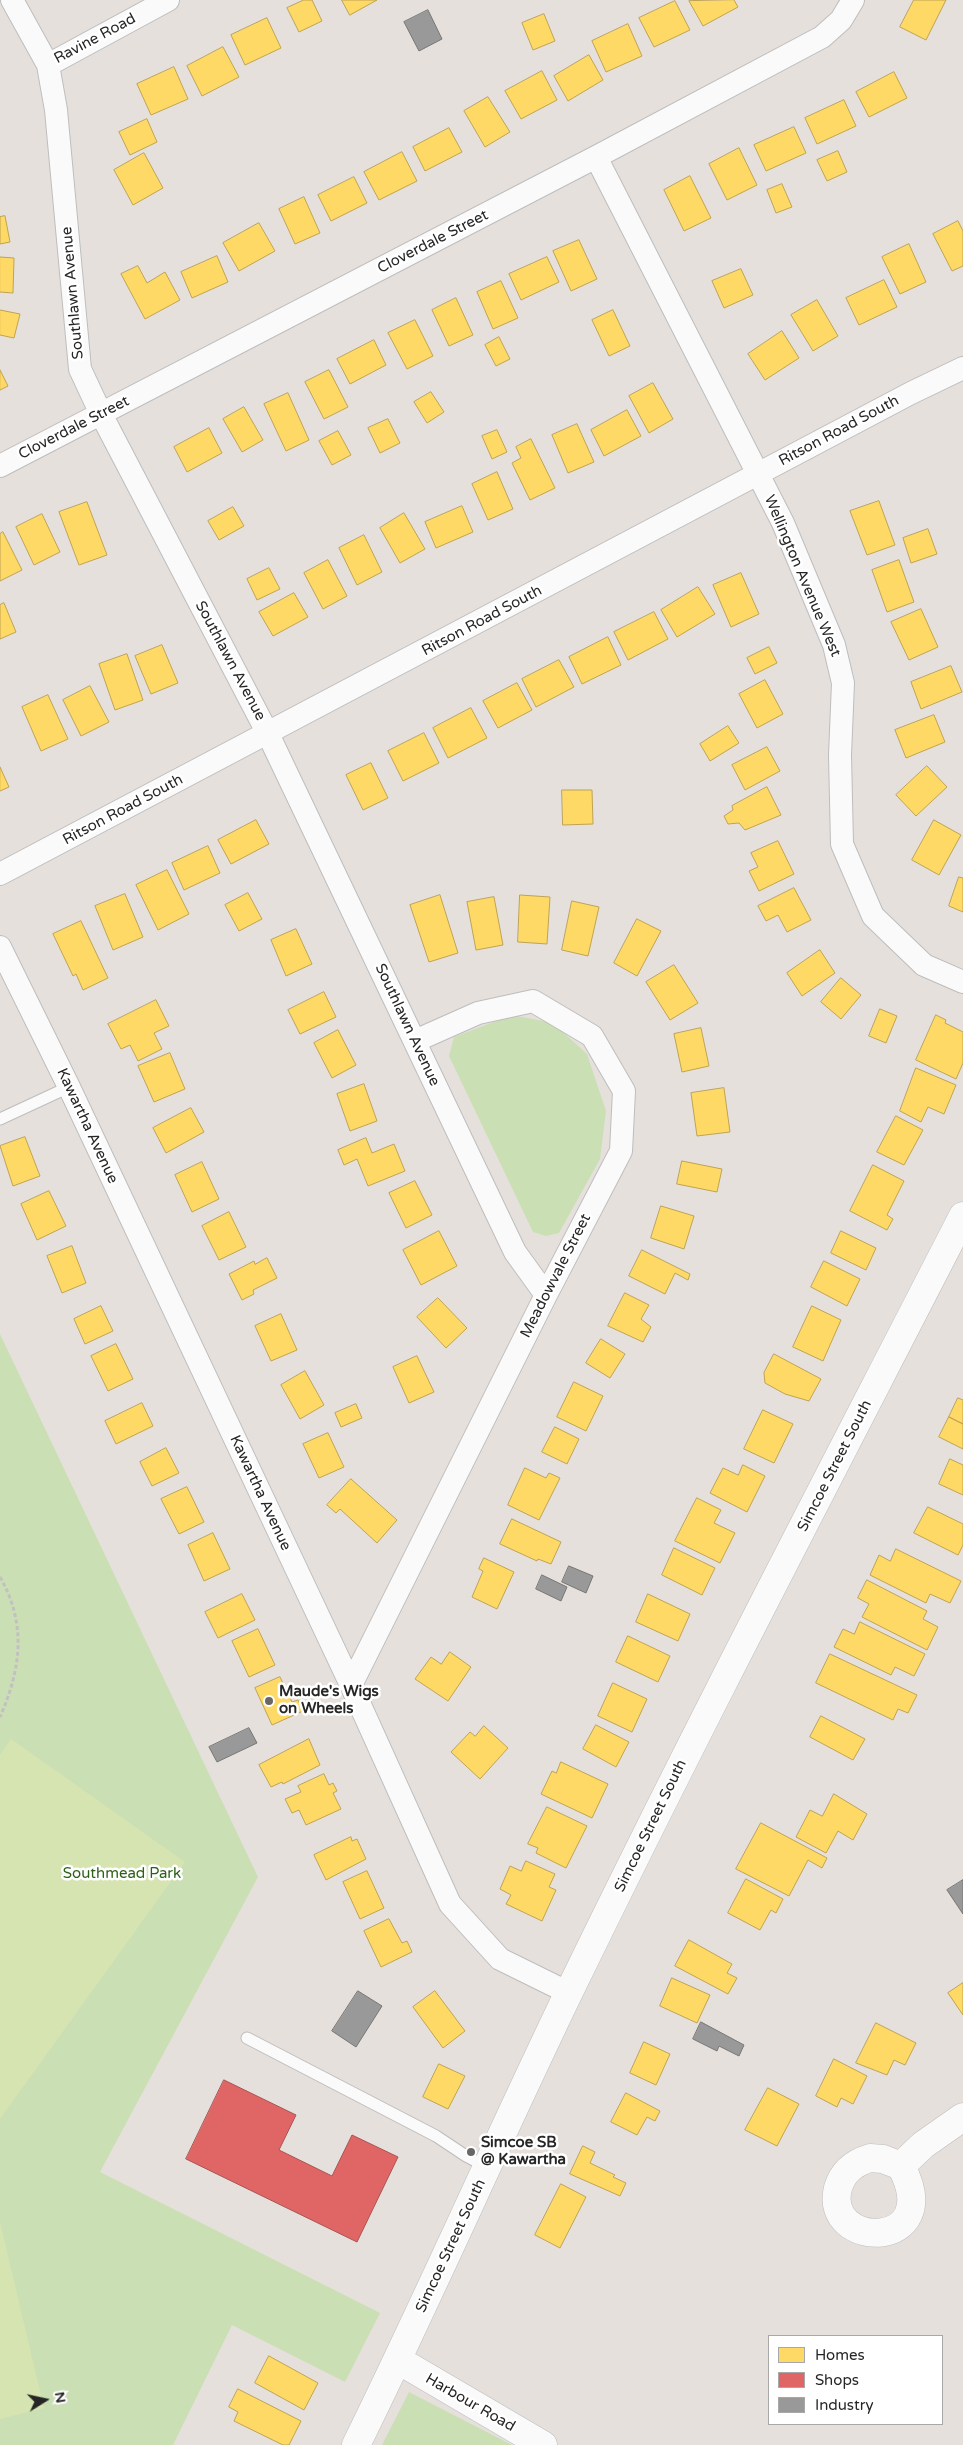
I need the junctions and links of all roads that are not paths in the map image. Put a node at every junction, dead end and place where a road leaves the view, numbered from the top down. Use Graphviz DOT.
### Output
graph roads {
  1 [pos="12,0"];
  2 [pos="168,0"];
  3 [pos="852,0"];
  4 [pos="48,65"];
  5 [pos="596,157"];
  6 [pos="963,368"];
  7 [pos="100,414"];
  8 [pos="0,466"];
  9 [pos="759,474"];
  10 [pos="268,734"];
  11 [pos="0,874"];
  12 [pos="0,947"];
  13 [pos="963,982"];
  14 [pos="415,1041"];
  15 [pos="69,1087"];
  16 [pos="0,1120"];
  17 [pos="963,1216"];
  18 [pos="546,1295"];
  19 [pos="350,1685"];
  20 [pos="569,1993"];
  21 [pos="247,2038"];
  22 [pos="963,2117"];
  23 [pos="902,2166"];
  24 [pos="487,2167"];
  25 [pos="398,2360"];
  26 [pos="356,2445"];
  27 [pos="543,2445"];
  1 -- 4 [label="street, Southlawn Avenue"];
  2 -- 4 [label="street, Ravine Road"];
  3 -- 5 [label="street, Cloverdale Street"];
  4 -- 7 [label="street, Southlawn Avenue"];
  5 -- 7 [label="street, Cloverdale Street"];
  5 -- 9 [label="street, Wellington Avenue West"];
  6 -- 9 [label="street, Ritson Road South"];
  7 -- 8 [label="street, Cloverdale Street"];
  7 -- 10 [label="street, Southlawn Avenue"];
  9 -- 10 [label="street, Ritson Road South"];
  9 -- 13 [label="street, Wellington Avenue West"];
  10 -- 11 [label="street, Ritson Road South"];
  10 -- 14 [label="street, Southlawn Avenue"];
  12 -- 15 [label="street, Kawartha Avenue"];
  14 -- 18 [label="street, Southlawn Avenue"];
  14 -- 18 [label="street, Meadowvale Street"];
  15 -- 16 [label="lane"];
  15 -- 19 [label="street, Kawartha Avenue"];
  17 -- 20 [label="street, Simcoe Street South"];
  18 -- 19 [label="street, Meadowvale Street"];
  19 -- 20 [label="street, Kawartha Avenue"];
  20 -- 24 [label="street, Simcoe Street South"];
  21 -- 24 [label="lane"];
  22 -- 23 [label="street"];
  24 -- 25 [label="street, Simcoe Street South"];
  25 -- 26 [label="street, Simcoe Street South"];
  25 -- 27 [label="street, Harbour Road"];
}
